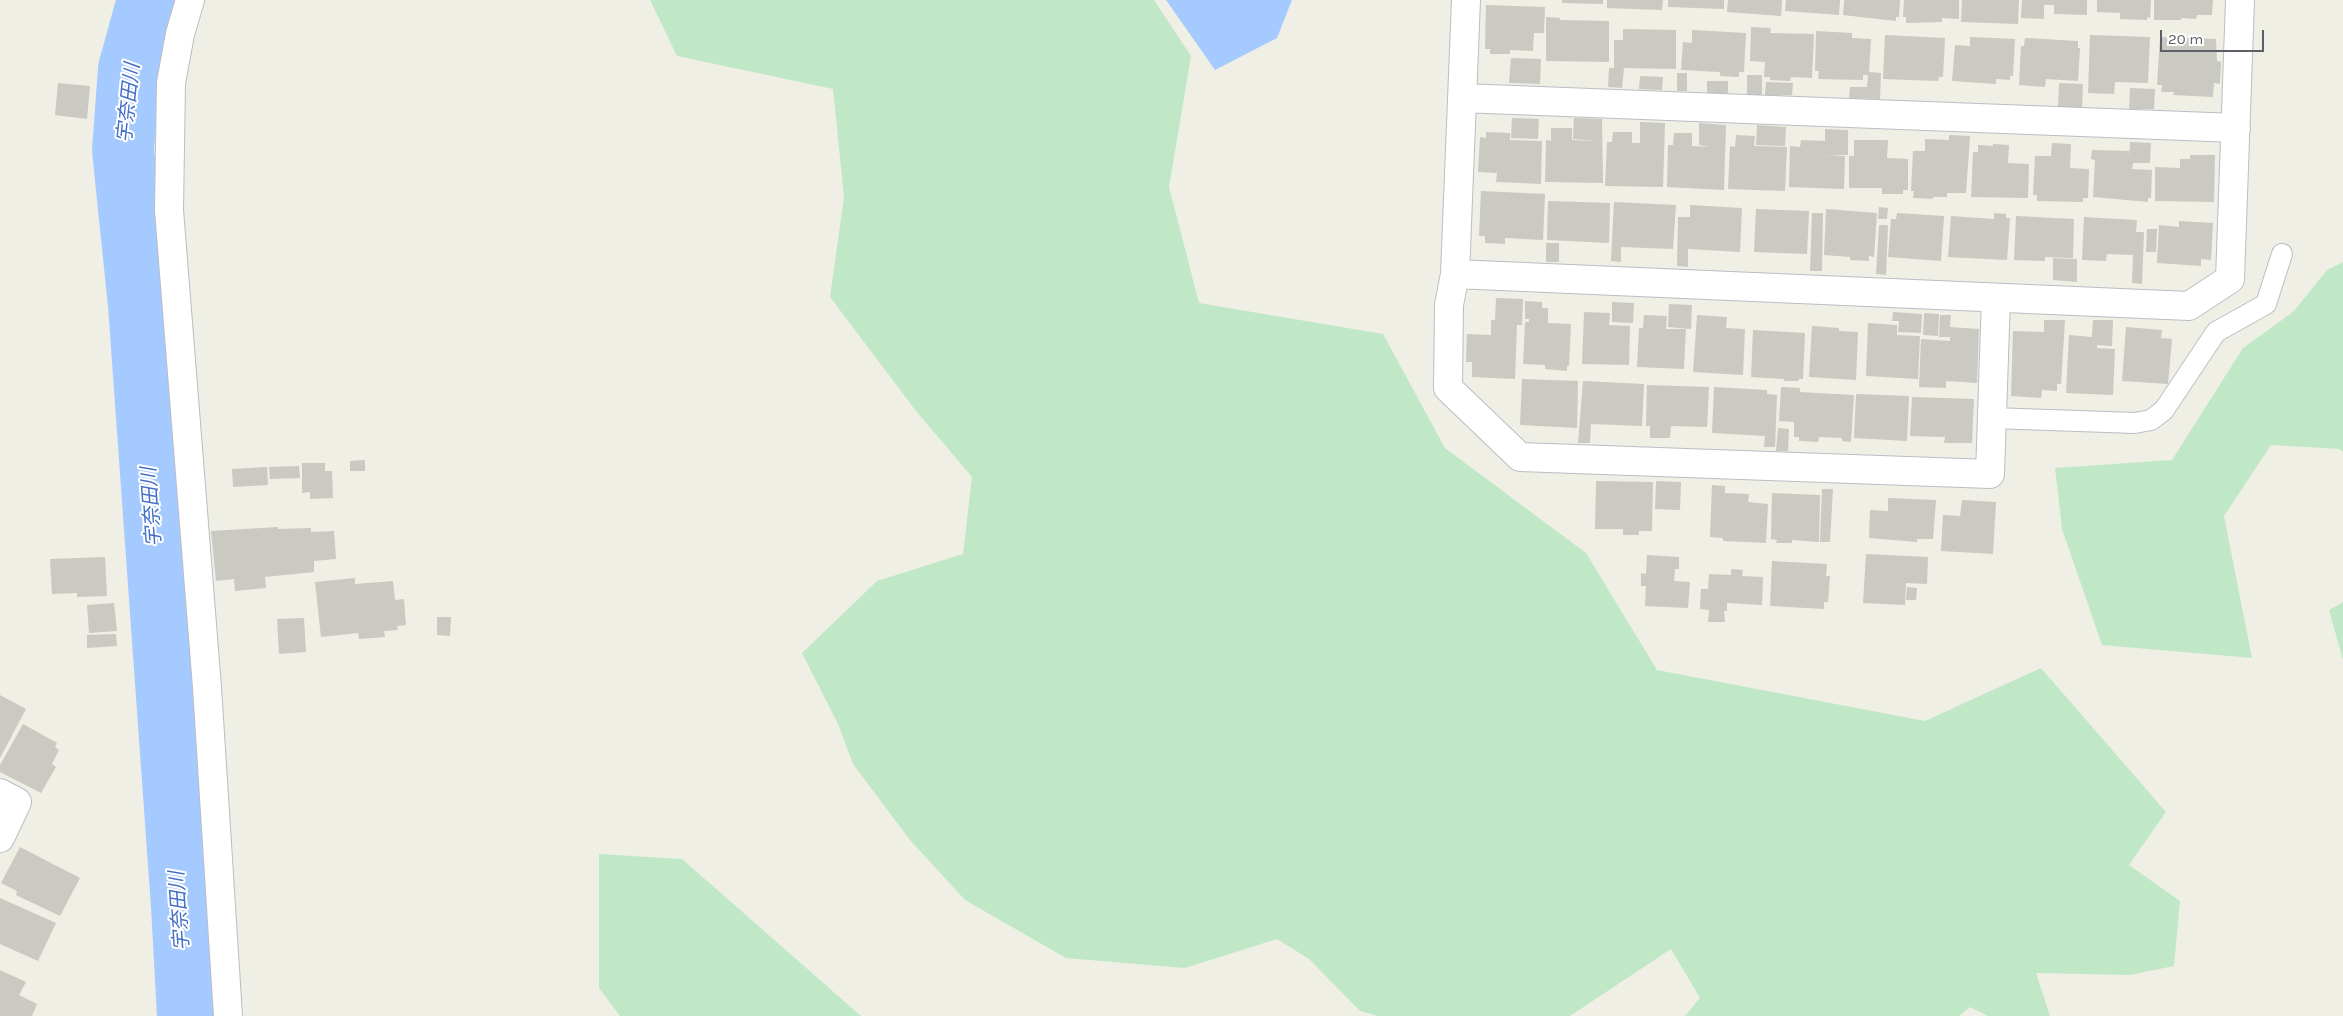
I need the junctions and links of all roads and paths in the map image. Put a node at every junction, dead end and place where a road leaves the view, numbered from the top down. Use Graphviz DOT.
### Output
graph roads {
  1 [pos="190,0"];
  2 [pos="1466,0"];
  3 [pos="2240,0"];
  4 [pos="1462,98"];
  5 [pos="2236,128"];
  6 [pos="2282,254"];
  7 [pos="1456,274"];
  8 [pos="1996,298"];
  9 [pos="1992,418"];
  10 [pos="0,793"];
  11 [pos="0,838"];
  12 [pos="228,1016"];
  1 -- 12 [label="street"];
  2 -- 4 [label="street"];
  3 -- 5 [label="street"];
  4 -- 5 [label="street"];
  4 -- 7 [label="street"];
  5 -- 8 [label="street"];
  6 -- 9 [label="lane"];
  7 -- 8 [label="street"];
  7 -- 9 [label="street"];
  8 -- 9 [label="street"];
  10 -- 11 [label="street"];
}
